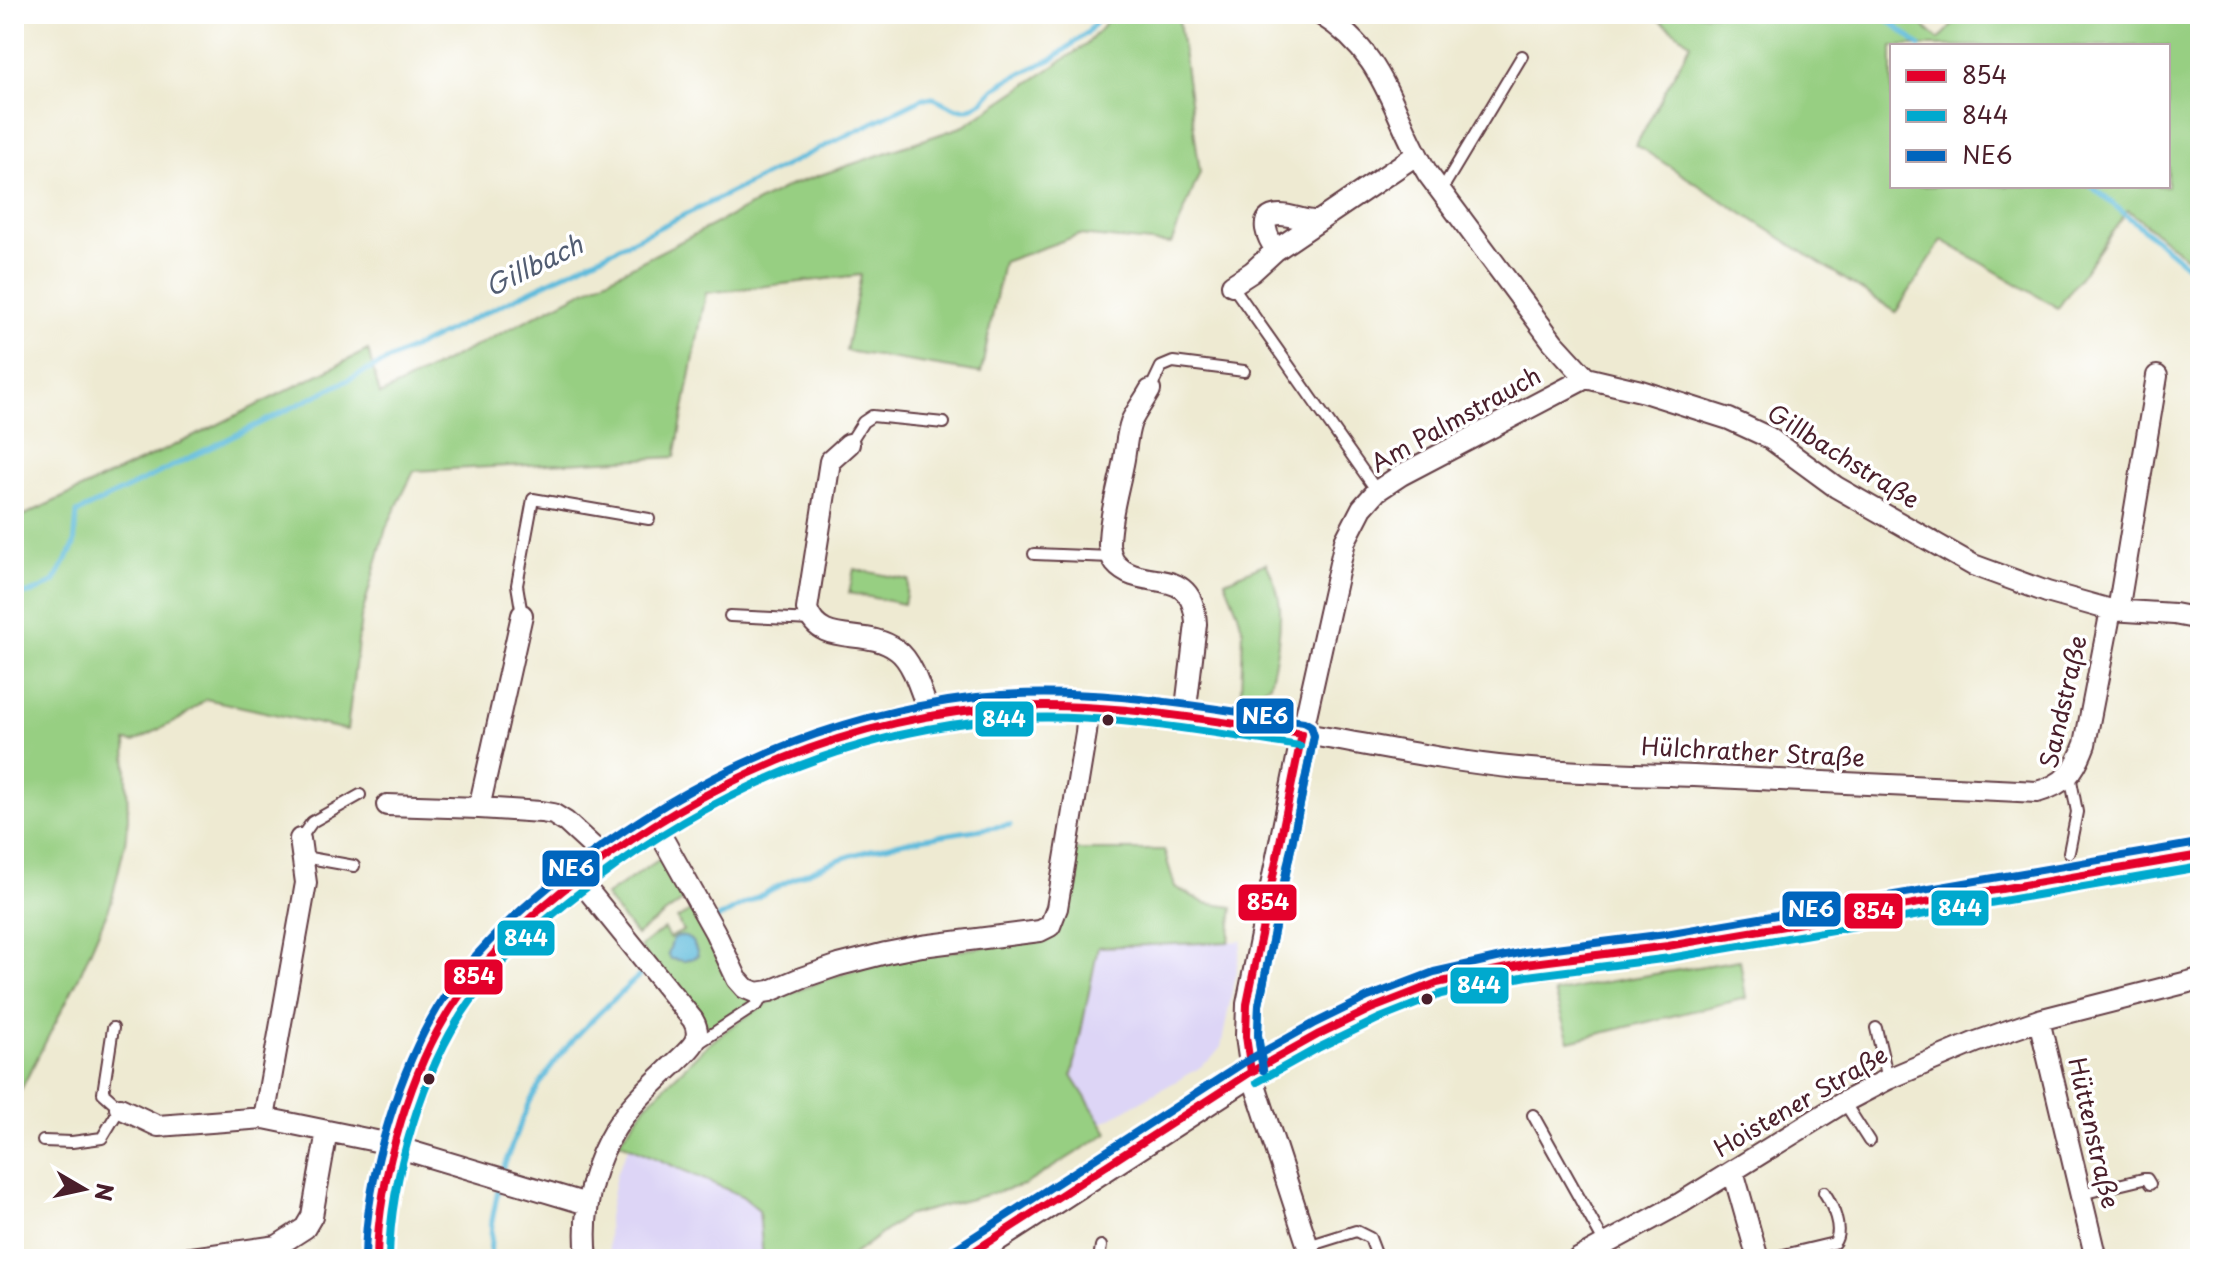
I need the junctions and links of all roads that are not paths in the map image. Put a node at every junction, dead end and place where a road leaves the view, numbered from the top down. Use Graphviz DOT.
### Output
graph roads {
  1 [pos="1320,14"];
  2 [pos="1522,56"];
  3 [pos="1416,155"];
  4 [pos="1441,192"];
  5 [pos="1319,221"];
  6 [pos="1276,250"];
  7 [pos="1232,285"];
  8 [pos="1244,371"];
  9 [pos="2157,376"];
  10 [pos="1586,378"];
  11 [pos="1150,390"];
  12 [pos="944,423"];
  13 [pos="849,444"];
  14 [pos="1377,491"];
  15 [pos="649,519"];
  16 [pos="1034,554"];
  17 [pos="1112,557"];
  18 [pos="2115,611"];
  19 [pos="522,615"];
  20 [pos="730,616"];
  21 [pos="2200,619"];
  22 [pos="812,620"];
  23 [pos="1088,708"];
  24 [pos="930,716"];
  25 [pos="1185,716"];
  26 [pos="1302,734"];
  27 [pos="2070,775"];
  28 [pos="360,795"];
  29 [pos="387,805"];
  30 [pos="479,808"];
  31 [pos="654,823"];
  32 [pos="302,848"];
  33 [pos="2069,852"];
  34 [pos="2200,855"];
  35 [pos="604,857"];
  36 [pos="354,866"];
  37 [pos="578,878"];
  38 [pos="2200,979"];
  39 [pos="764,993"];
  40 [pos="2039,1020"];
  41 [pos="113,1028"];
  42 [pos="1876,1028"];
  43 [pos="692,1046"];
  44 [pos="1251,1072"];
  45 [pos="1888,1079"];
  46 [pos="1844,1102"];
  47 [pos="120,1108"];
  48 [pos="1533,1115"];
  49 [pos="264,1118"];
  50 [pos="327,1131"];
  51 [pos="43,1141"];
  52 [pos="1869,1141"];
  53 [pos="393,1146"];
  54 [pos="1733,1171"];
  55 [pos="2150,1184"];
  56 [pos="1824,1192"];
  57 [pos="2081,1194"];
  58 [pos="587,1204"];
  59 [pos="1605,1244"];
  60 [pos="1101,1246"];
  61 [pos="276,1252"];
  62 [pos="1310,1253"];
  63 [pos="185,1259"];
  64 [pos="377,1259"];
  65 [pos="587,1259"];
  66 [pos="962,1259"];
  67 [pos="1099,1259"];
  68 [pos="1378,1259"];
  69 [pos="1578,1259"];
  70 [pos="1758,1259"];
  71 [pos="1767,1259"];
  72 [pos="2096,1259"];
  1 -- 3 [label="street"];
  2 -- 4 [label="lane"];
  3 -- 4 [label="street"];
  3 -- 5 [label="street"];
  4 -- 10 [label="street"];
  5 -- 6 [label="street"];
  5 -- 6 [label="street"];
  6 -- 7 [label="street"];
  7 -- 14 [label="lane"];
  8 -- 11 [label="lane"];
  9 -- 18 [label="street, Sandstraße"];
  10 -- 14 [label="street, Am Palmstrauch"];
  10 -- 18 [label="street, Gillbachstraße"];
  11 -- 17 [label="street"];
  12 -- 13 [label="lane"];
  13 -- 22 [label="street"];
  14 -- 26 [label="street, Am Palmstrauch"];
  15 -- 19 [label="lane"];
  16 -- 17 [label="lane"];
  17 -- 25 [label="street"];
  18 -- 21 [label="street, Gillbachstraße"];
  18 -- 27 [label="street, Sandstraße"];
  19 -- 30 [label="street"];
  20 -- 22 [label="lane"];
  22 -- 24 [label="street"];
  23 -- 24 [label="street, Hülchrather Straße"];
  23 -- 25 [label="street, Hülchrather Straße"];
  23 -- 39 [label="street"];
  24 -- 31 [label="street, Hülchrather Straße"];
  25 -- 26 [label="street, Hülchrather Straße"];
  26 -- 27 [label="street, Hülchrather Straße"];
  26 -- 44 [label="street, Am Palmstrauch"];
  27 -- 33 [label="lane, Sandstraße"];
  28 -- 32 [label="lane"];
  29 -- 30 [label="street"];
  30 -- 35 [label="street"];
  31 -- 35 [label="street, Hülchrather Straße"];
  31 -- 39 [label="street"];
  32 -- 36 [label="lane"];
  32 -- 49 [label="street"];
  34 -- 44 [label="main road"];
  35 -- 37 [label="street, Hülchrather Straße"];
  37 -- 43 [label="street"];
  37 -- 53 [label="street, Hülchrather Straße"];
  38 -- 40 [label="street, Hoistener Straße"];
  39 -- 43 [label="lane"];
  40 -- 45 [label="street, Hoistener Straße"];
  40 -- 57 [label="street, Hüttenstraße"];
  41 -- 47 [label="lane"];
  42 -- 45 [label="lane"];
  43 -- 58 [label="street"];
  44 -- 62 [label="street, Am Palmstrauch"];
  44 -- 66 [label="main road"];
  45 -- 46 [label="street, Hoistener Straße"];
  46 -- 52 [label="lane"];
  46 -- 54 [label="street, Hoistener Straße"];
  47 -- 49 [label="street"];
  47 -- 51 [label="lane"];
  48 -- 59 [label="lane"];
  49 -- 50 [label="street"];
  50 -- 53 [label="street"];
  50 -- 61 [label="street"];
  53 -- 58 [label="street"];
  53 -- 64 [label="street, Hülchrather Straße"];
  54 -- 59 [label="street, Hoistener Straße"];
  54 -- 70 [label="street"];
  55 -- 57 [label="lane"];
  56 -- 71 [label="lane"];
  57 -- 72 [label="street, Hüttenstraße"];
  58 -- 65 [label="street"];
  59 -- 69 [label="street, Hoistener Straße"];
  60 -- 67 [label="lane"];
  61 -- 63 [label="street"];
  62 -- 68 [label="lane"];
}
